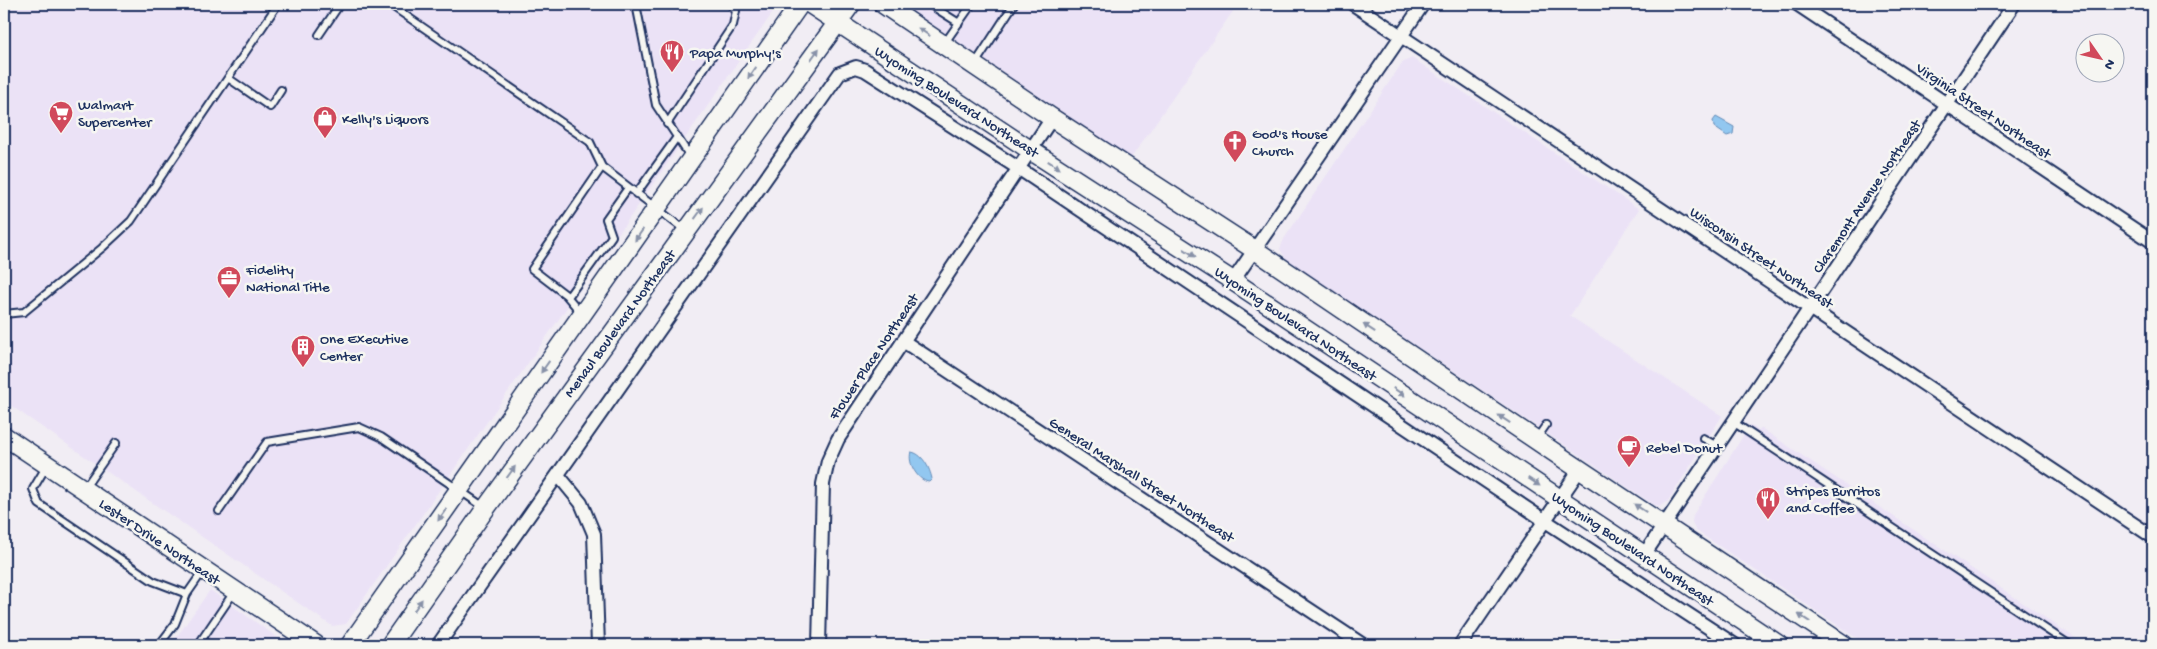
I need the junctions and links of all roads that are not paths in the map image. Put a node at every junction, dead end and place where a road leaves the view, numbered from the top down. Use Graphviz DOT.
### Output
graph roads {
  1 [pos="278,4"];
  2 [pos="340,4"];
  3 [pos="389,4"];
  4 [pos="636,4"];
  5 [pos="730,4"];
  6 [pos="800,4"];
  7 [pos="810,4"];
  8 [pos="851,4"];
  9 [pos="883,4"];
  10 [pos="930,4"];
  11 [pos="972,4"];
  12 [pos="1014,4"];
  13 [pos="1353,4"];
  14 [pos="1423,4"];
  15 [pos="1797,4"];
  16 [pos="2014,4"];
  17 [pos="838,23"];
  18 [pos="959,23"];
  19 [pos="319,35"];
  20 [pos="1402,36"];
  21 [pos="944,45"];
  22 [pos="974,65"];
  23 [pos="228,78"];
  24 [pos="281,90"];
  25 [pos="1948,104"];
  26 [pos="1052,118"];
  27 [pos="667,124"];
  28 [pos="677,137"];
  29 [pos="1030,150"];
  30 [pos="692,159"];
  31 [pos="602,167"];
  32 [pos="1018,168"];
  33 [pos="628,188"];
  34 [pos="636,194"];
  35 [pos="658,208"];
  36 [pos="686,230"];
  37 [pos="2153,242"];
  38 [pos="1255,250"];
  39 [pos="1233,281"];
  40 [pos="568,298"];
  41 [pos="1810,309"];
  42 [pos="4,314"];
  43 [pos="582,315"];
  44 [pos="903,341"];
  45 [pos="1733,422"];
  46 [pos="1546,425"];
  47 [pos="4,436"];
  48 [pos="1703,438"];
  49 [pos="1536,440"];
  50 [pos="116,443"];
  51 [pos="1717,446"];
  52 [pos="47,465"];
  53 [pos="1580,469"];
  54 [pos="558,475"];
  55 [pos="84,490"];
  56 [pos="459,490"];
  57 [pos="1559,499"];
  58 [pos="486,508"];
  59 [pos="219,511"];
  60 [pos="1544,520"];
  61 [pos="1664,524"];
  62 [pos="2153,537"];
  63 [pos="1644,556"];
  64 [pos="203,570"];
  65 [pos="235,591"];
  66 [pos="187,594"];
  67 [pos="309,643"];
  68 [pos="159,645"];
  69 [pos="198,645"];
  70 [pos="350,645"];
  71 [pos="390,645"];
  72 [pos="438,645"];
  73 [pos="598,645"];
  74 [pos="820,645"];
  75 [pos="1363,645"];
  76 [pos="1460,645"];
  77 [pos="1735,645"];
  78 [pos="1779,645"];
  79 [pos="1844,645"];
  80 [pos="2070,645"];
  1 -- 23 [label="lane"];
  2 -- 19 [label="lane"];
  3 -- 31 [label="lane"];
  4 -- 27 [label="lane"];
  5 -- 27 [label="lane"];
  6 -- 30 [label="main road, one-way"];
  7 -- 17 [label="main road, Wyoming Boulevard Northeast"];
  8 -- 17 [label="main road, Menaul Boulevard Northeast"];
  21 -- 9 [label="main road, one-way"];
  10 -- 18 [label="lane"];
  11 -- 18 [label="lane"];
  12 -- 22 [label="lane"];
  13 -- 20 [label="street, Wisconsin Street Northeast"];
  14 -- 20 [label="street"];
  15 -- 25 [label="street, Virginia Street Northeast"];
  16 -- 25 [label="street, Claremont Avenue Northeast"];
  17 -- 29 [label="main road, Wyoming Boulevard Northeast"];
  36 -- 17 [label="main road, Menaul Boulevard Northeast, one-way"];
  18 -- 21 [label="lane"];
  20 -- 38 [label="street"];
  20 -- 41 [label="street, Wisconsin Street Northeast"];
  21 -- 22 [label="main road"];
  22 -- 26 [label="main road"];
  23 -- 24 [label="lane"];
  23 -- 42 [label="lane"];
  25 -- 37 [label="street, Virginia Street Northeast"];
  25 -- 41 [label="street, Claremont Avenue Northeast"];
  26 -- 29 [label="street, Flower Place Northeast"];
  26 -- 38 [label="main road"];
  27 -- 28 [label="lane"];
  28 -- 30 [label="lane"];
  28 -- 34 [label="lane"];
  29 -- 32 [label="street, Flower Place Northeast"];
  29 -- 39 [label="main road, Wyoming Boulevard Northeast, one-way"];
  30 -- 35 [label="main road"];
  31 -- 33 [label="lane"];
  31 -- 40 [label="lane"];
  32 -- 44 [label="street, Flower Place Northeast"];
  32 -- 54 [label="street"];
  32 -- 60 [label="street"];
  33 -- 34 [label="lane"];
  33 -- 40 [label="lane"];
  34 -- 35 [label="lane"];
  35 -- 36 [label="lane"];
  35 -- 43 [label="main road, one-way"];
  58 -- 36 [label="main road, Menaul Boulevard Northeast, one-way"];
  38 -- 39 [label="street"];
  49 -- 38 [label="main road, one-way"];
  39 -- 57 [label="main road, Wyoming Boulevard Northeast, one-way"];
  40 -- 43 [label="lane"];
  41 -- 45 [label="street, Claremont Avenue Northeast"];
  41 -- 62 [label="street, Wisconsin Street Northeast"];
  43 -- 56 [label="main road, one-way"];
  44 -- 74 [label="street, Flower Place Northeast"];
  44 -- 75 [label="street, General Marshall Street Northeast"];
  45 -- 51 [label="street, Claremont Avenue Northeast"];
  45 -- 80 [label="lane"];
  46 -- 49 [label="lane"];
  47 -- 52 [label="main road, Lester Drive Northeast"];
  48 -- 51 [label="lane"];
  49 -- 53 [label="main road"];
  50 -- 55 [label="lane"];
  51 -- 61 [label="street, Claremont Avenue Northeast"];
  52 -- 55 [label="main road, Lester Drive Northeast"];
  52 -- 66 [label="lane"];
  53 -- 57 [label="street"];
  61 -- 53 [label="main road, one-way"];
  54 -- 72 [label="street"];
  54 -- 73 [label="street"];
  55 -- 64 [label="main road, Lester Drive Northeast"];
  56 -- 58 [label="lane"];
  56 -- 59 [label="lane"];
  56 -- 70 [label="main road, one-way"];
  57 -- 60 [label="street"];
  57 -- 63 [label="main road, Wyoming Boulevard Northeast"];
  71 -- 58 [label="main road, Menaul Boulevard Northeast, one-way"];
  60 -- 76 [label="street"];
  60 -- 77 [label="street"];
  61 -- 63 [label="street, Claremont Avenue Northeast"];
  79 -- 61 [label="main road, one-way"];
  63 -- 78 [label="main road, Wyoming Boulevard Northeast"];
  64 -- 65 [label="main road, Lester Drive Northeast"];
  64 -- 66 [label="lane"];
  65 -- 67 [label="main road, Lester Drive Northeast"];
  65 -- 69 [label="lane"];
  66 -- 68 [label="lane"];
}
